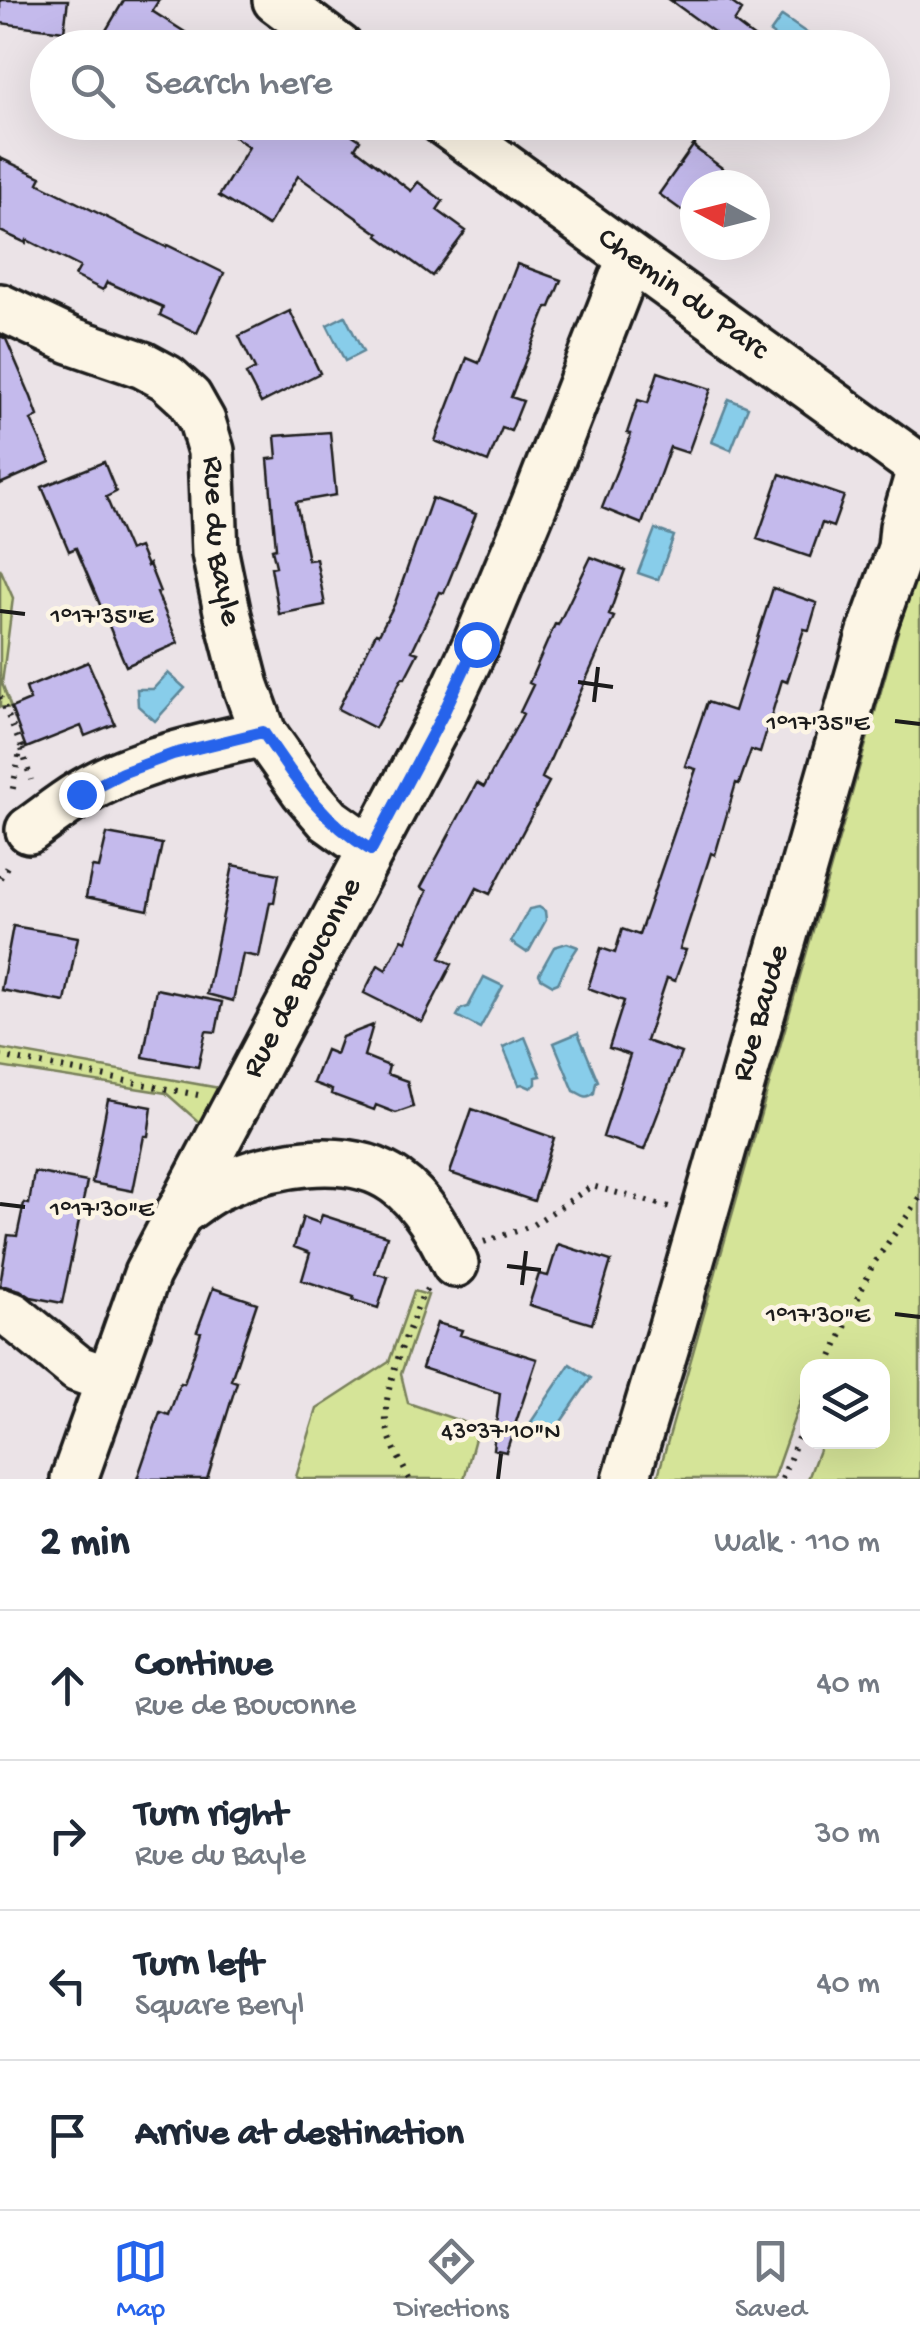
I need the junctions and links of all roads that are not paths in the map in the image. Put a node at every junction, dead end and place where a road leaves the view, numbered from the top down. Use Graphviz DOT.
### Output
graph roads {
  1 [pos="276,0"];
  2 [pos="316,30"];
  3 [pos="468,140"];
  4 [pos="630,259"];
  5 [pos="0,307"];
  6 [pos="920,468"];
  7 [pos="910,538"];
  8 [pos="263,732"];
  9 [pos="20,816"];
  10 [pos="371,850"];
  11 [pos="176,1216"];
  12 [pos="455,1264"];
  13 [pos="0,1310"];
  14 [pos="109,1380"];
  15 [pos="74,1479"];
  16 [pos="626,1479"];
  1 -- 2 [label="street"];
  3 -- 4 [label="street, Chemin du Parc"];
  4 -- 6 [label="street, Chemin du Parc"];
  4 -- 10 [label="street, Rue de Bouconne"];
  5 -- 8 [label="street, Rue du Bayle"];
  6 -- 7 [label="street, Rue Baude"];
  7 -- 16 [label="street, Rue Baude"];
  8 -- 9 [label="street"];
  8 -- 10 [label="street, Rue du Bayle"];
  10 -- 11 [label="street, Rue de Bouconne"];
  11 -- 12 [label="street"];
  11 -- 14 [label="street, Rue de Bouconne"];
  13 -- 14 [label="street"];
  14 -- 15 [label="street, Rue de Bouconne"];
}
